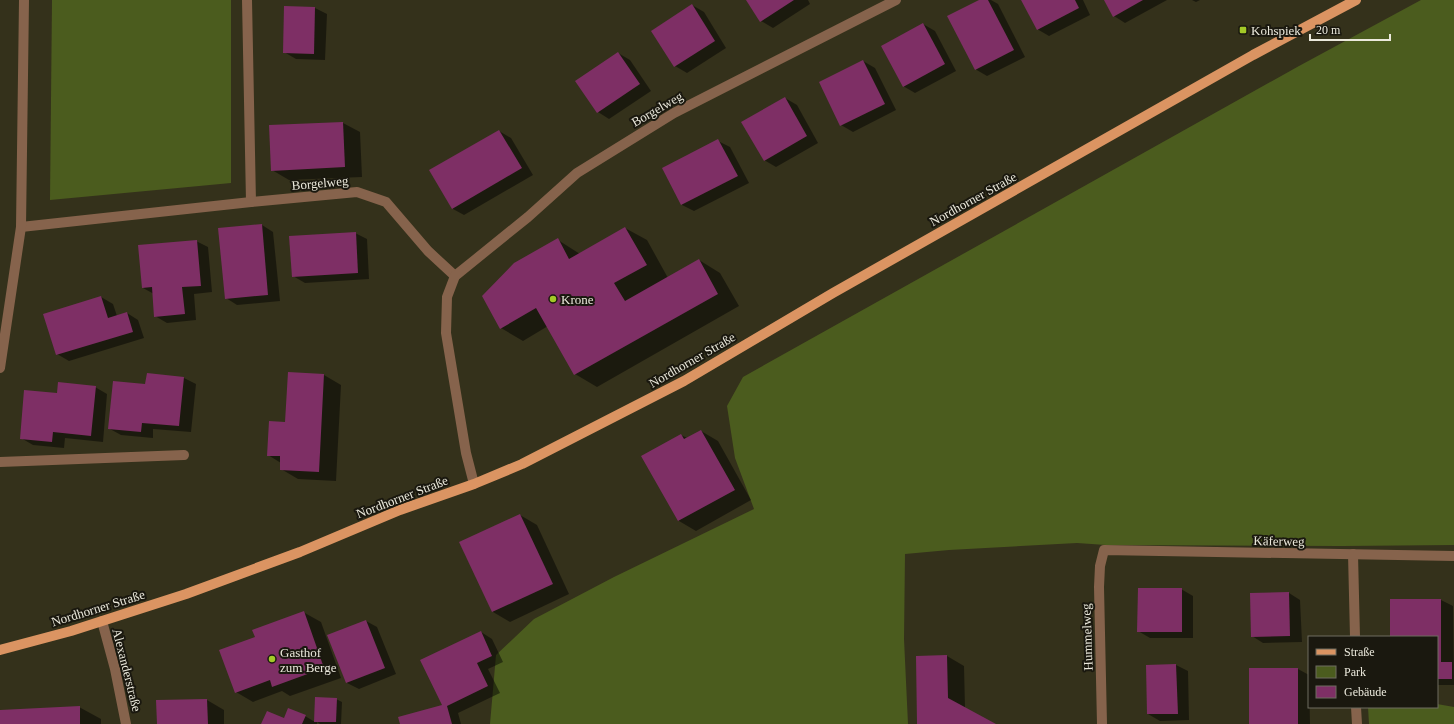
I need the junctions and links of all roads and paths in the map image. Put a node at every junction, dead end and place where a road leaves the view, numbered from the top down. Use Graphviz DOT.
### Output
graph roads {
  1 [pos="24,0"];
  2 [pos="247,0"];
  3 [pos="896,0"];
  4 [pos="1356,0"];
  5 [pos="251,202"];
  6 [pos="21,227"];
  7 [pos="455,276"];
  8 [pos="0,368"];
  9 [pos="184,455"];
  10 [pos="0,462"];
  11 [pos="474,484"];
  12 [pos="1104,550"];
  13 [pos="1354,554"];
  14 [pos="1454,556"];
  15 [pos="102,621"];
  16 [pos="1355,636"];
  17 [pos="0,650"];
  18 [pos="1356,708"];
  19 [pos="126,724"];
  20 [pos="1102,724"];
  21 [pos="1356,724"];
  1 -- 6 [label="street"];
  2 -- 5 [label="street"];
  3 -- 7 [label="street, Borgelweg"];
  4 -- 11 [label="main road, Nordhorner Straße"];
  5 -- 6 [label="street, Borgelweg"];
  5 -- 7 [label="street, Borgelweg"];
  6 -- 8 [label="street"];
  7 -- 11 [label="street"];
  9 -- 10 [label="street"];
  11 -- 15 [label="main road, Nordhorner Straße"];
  12 -- 13 [label="street, Käferweg"];
  12 -- 20 [label="street, Hummelweg"];
  13 -- 14 [label="street, Käferweg"];
  13 -- 16 [label="street"];
  15 -- 17 [label="main road, Nordhorner Straße"];
  15 -- 19 [label="street, Alexanderstraße"];
  18 -- 21 [label="street"];
}
